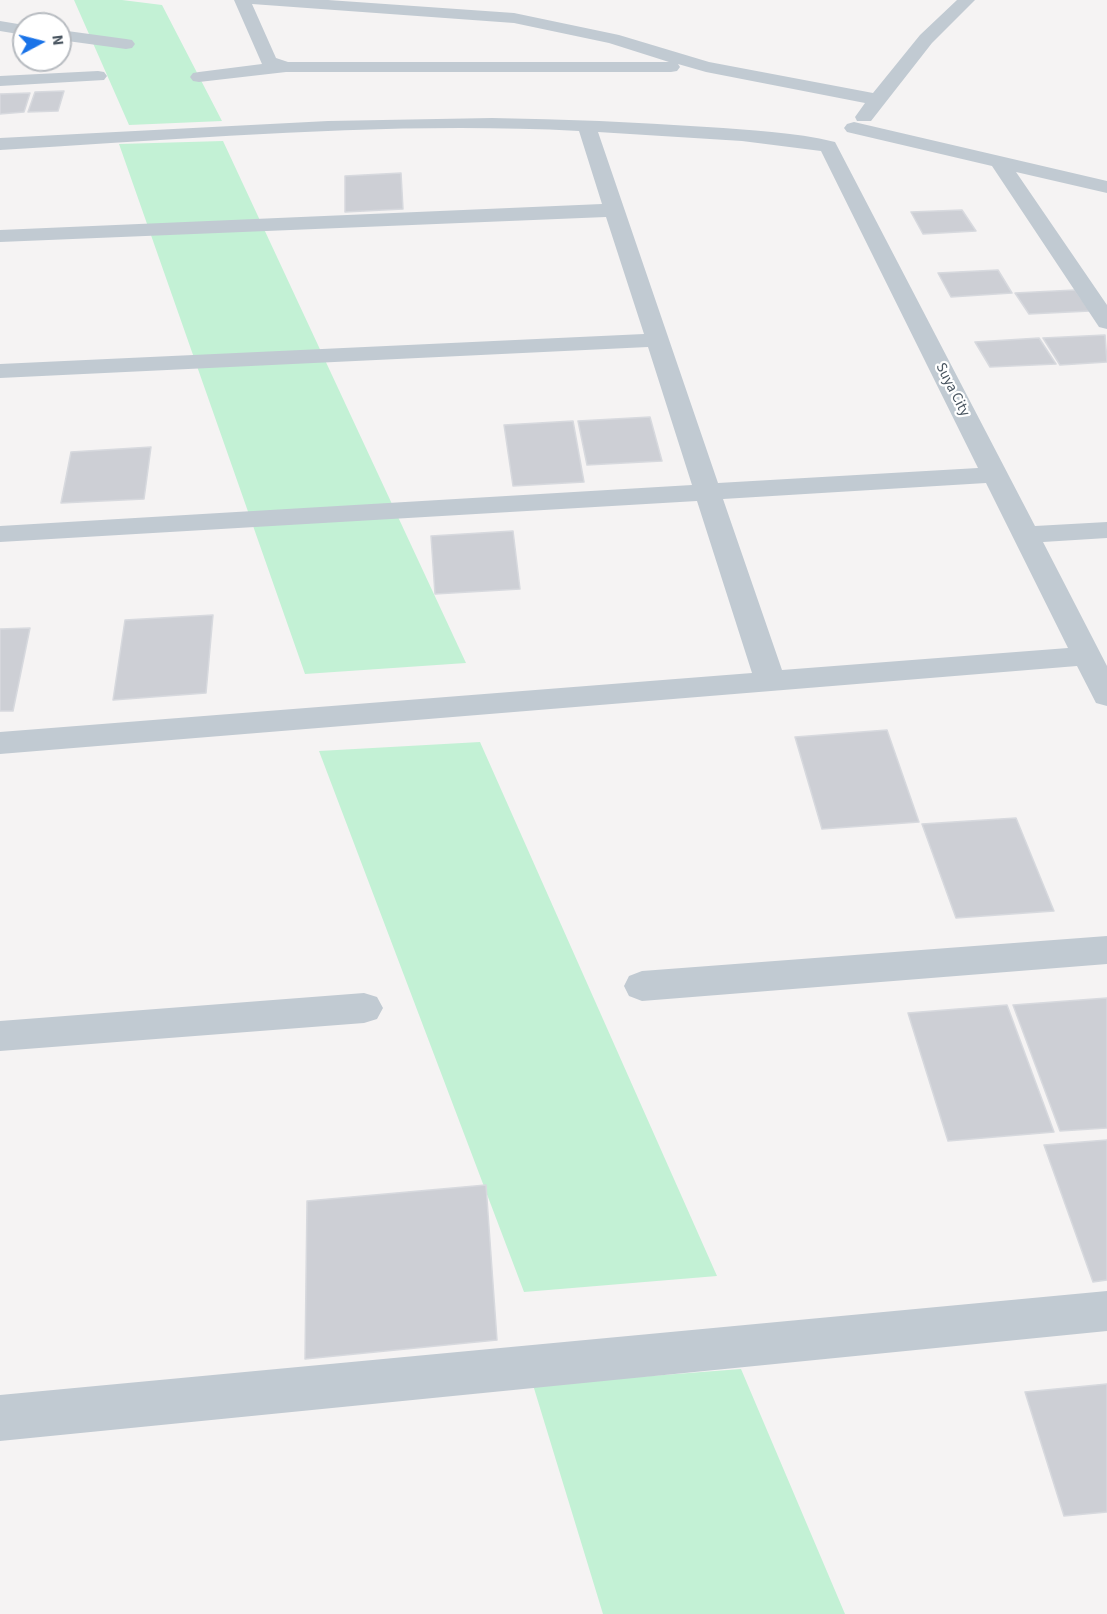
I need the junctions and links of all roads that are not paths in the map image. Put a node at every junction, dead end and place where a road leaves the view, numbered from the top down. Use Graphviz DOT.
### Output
graph roads {
  1 [pos="242,0"];
  2 [pos="256,0"];
  3 [pos="507,0"];
  4 [pos="967,0"];
  5 [pos="531,6"];
  6 [pos="483,17"];
  7 [pos="514,18"];
  8 [pos="72,37"];
  9 [pos="126,45"];
  10 [pos="286,67"];
  11 [pos="706,67"];
  12 [pos="98,76"];
  13 [pos="199,77"];
  14 [pos="0,81"];
  15 [pos="879,100"];
  16 [pos="586,124"];
  17 [pos="854,128"];
  18 [pos="0,144"];
  19 [pos="828,146"];
  20 [pos="999,162"];
  21 [pos="1107,188"];
  22 [pos="614,210"];
  23 [pos="0,236"];
  24 [pos="1107,322"];
  25 [pos="657,340"];
  26 [pos="0,371"];
  27 [pos="995,475"];
  28 [pos="708,493"];
  29 [pos="1107,530"];
  30 [pos="0,534"];
  31 [pos="1026,535"];
  32 [pos="1086,656"];
  33 [pos="770,681"];
  34 [pos="1107,696"];
  35 [pos="0,743"];
  36 [pos="1107,950"];
  37 [pos="642,986"];
  38 [pos="364,1008"];
  39 [pos="0,1036"];
  40 [pos="1107,1311"];
  41 [pos="0,1418"];
  1 -- 10 [label="street"];
  2 -- 6 [label="street"];
  3 -- 6 [label="street"];
  4 -- 15 [label="street"];
  5 -- 7 [label="street"];
  6 -- 7 [label="street"];
  7 -- 11 [label="street"];
  8 -- 9 [label="street"];
  10 -- 11 [label="street"];
  10 -- 13 [label="street"];
  11 -- 15 [label="street"];
  12 -- 14 [label="street"];
  15 -- 17 [label="street"];
  16 -- 18 [label="street"];
  16 -- 19 [label="street"];
  16 -- 22 [label="street"];
  17 -- 19 [label="street"];
  17 -- 20 [label="street"];
  19 -- 27 [label="street, Suya City"];
  20 -- 21 [label="street"];
  20 -- 24 [label="street"];
  22 -- 23 [label="street"];
  22 -- 25 [label="street"];
  25 -- 26 [label="street"];
  25 -- 28 [label="street"];
  27 -- 28 [label="street"];
  27 -- 31 [label="street, Suya City"];
  28 -- 30 [label="street"];
  28 -- 33 [label="street"];
  29 -- 31 [label="street"];
  31 -- 32 [label="street, Suya City"];
  32 -- 33 [label="street"];
  32 -- 34 [label="street, Suya City"];
  33 -- 35 [label="street"];
  36 -- 37 [label="street"];
  38 -- 39 [label="street"];
  40 -- 41 [label="street"];
}
